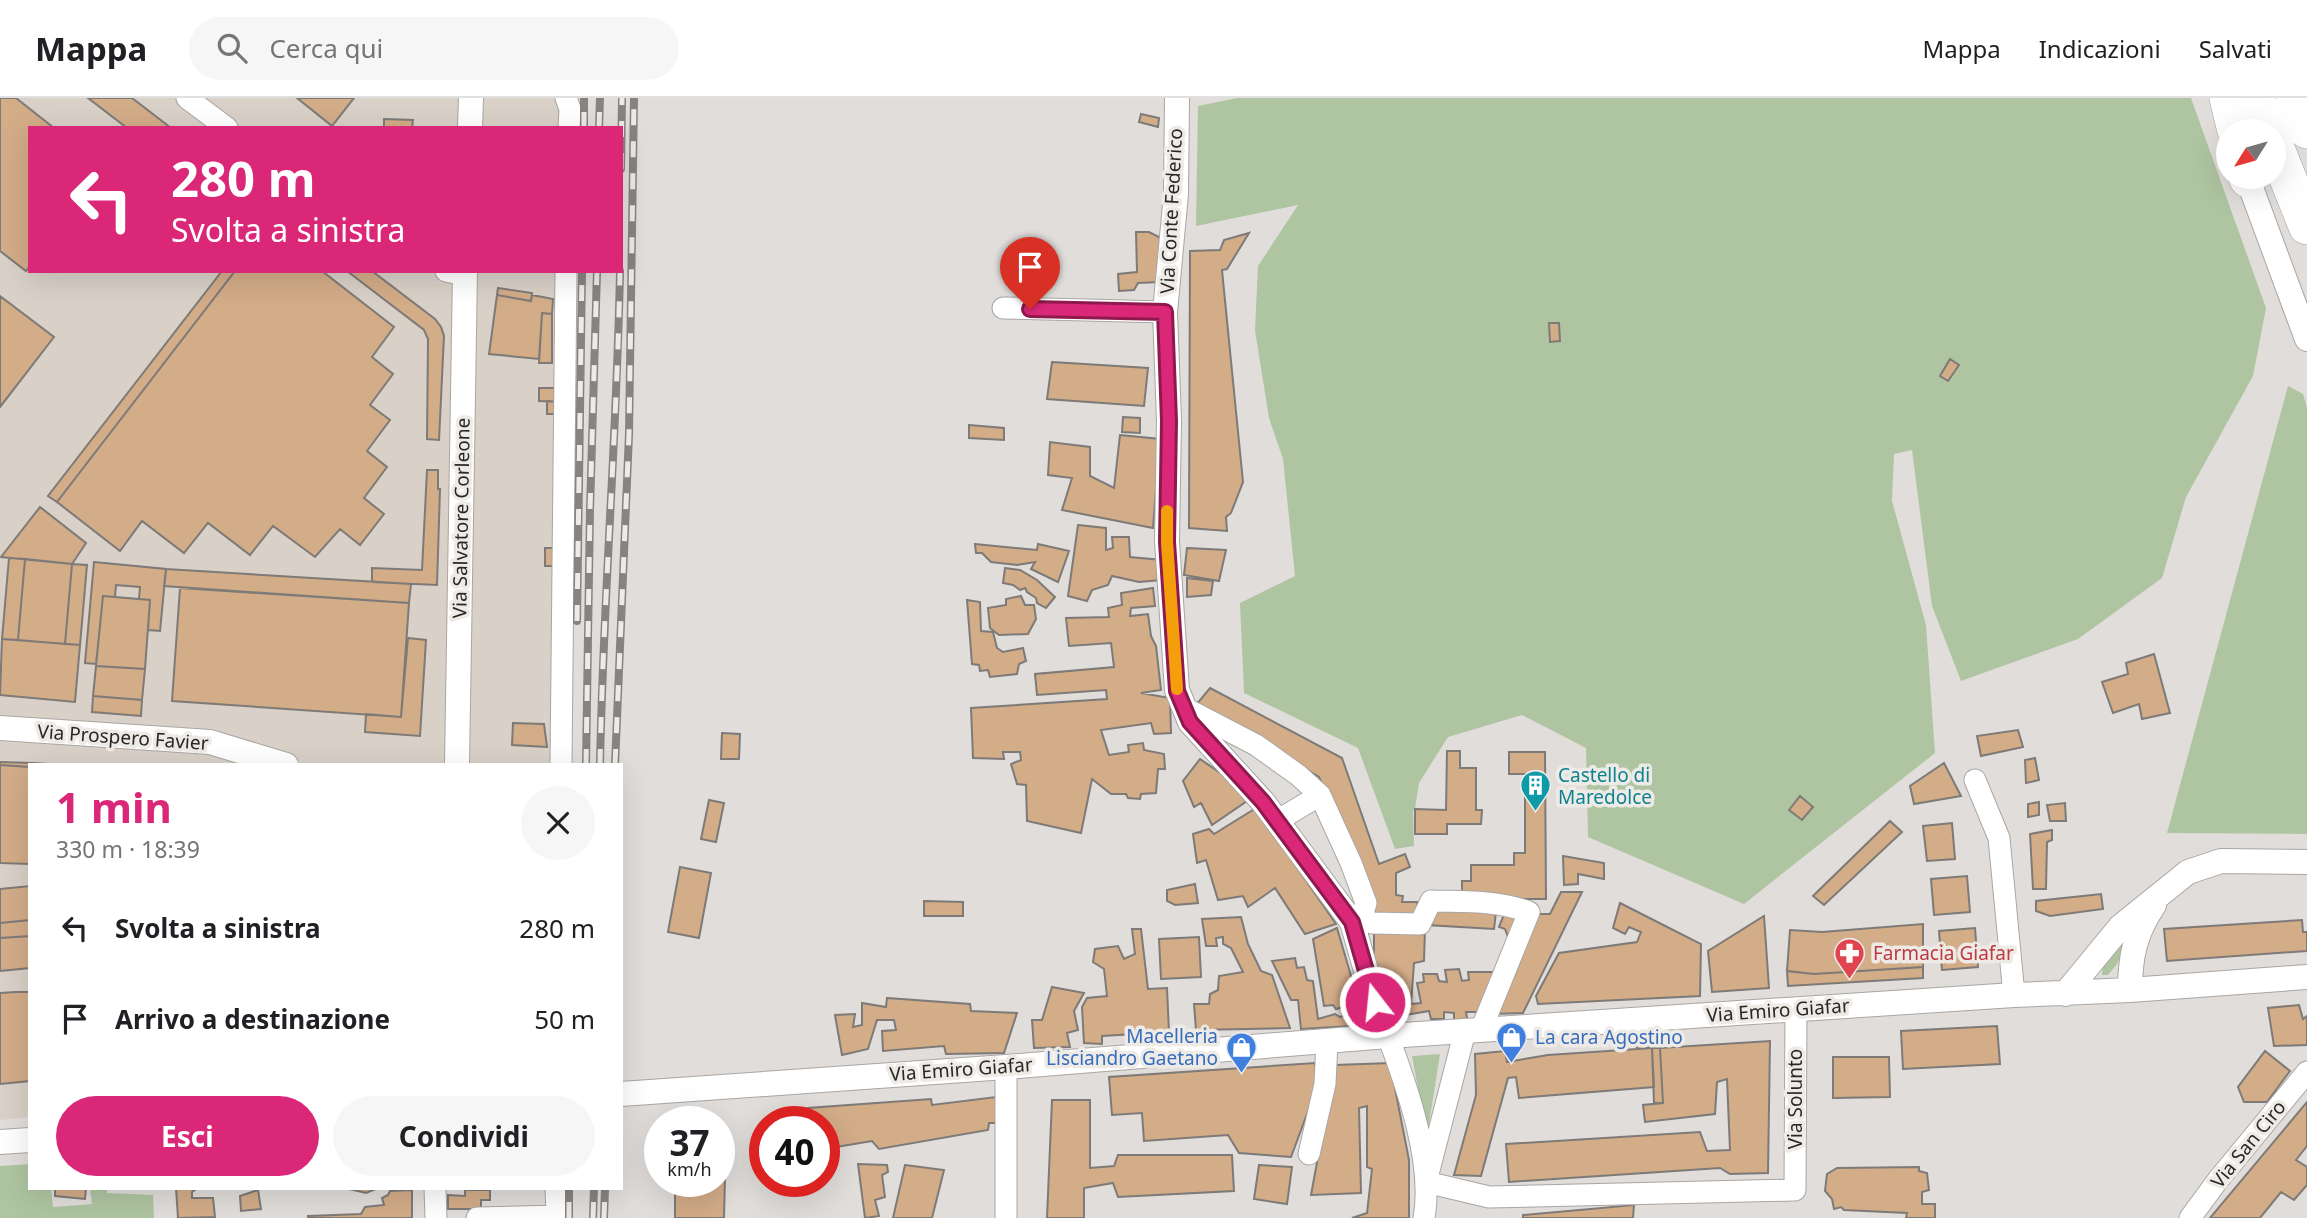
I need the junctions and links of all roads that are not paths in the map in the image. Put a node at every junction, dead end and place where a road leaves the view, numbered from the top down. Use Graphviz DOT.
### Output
graph roads {
  1 [pos="187,98"];
  2 [pos="471,98"];
  3 [pos="566,98"];
  4 [pos="1177,98"];
  5 [pos="2215,98"];
  6 [pos="2228,98"];
  7 [pos="2256,98"];
  8 [pos="2294,98"];
  9 [pos="2223,119"];
  10 [pos="2233,119"];
  11 [pos="2264,119"];
  12 [pos="224,126"];
  13 [pos="470,126"];
  14 [pos="569,126"];
  15 [pos="2307,130"];
  16 [pos="2286,174"];
  17 [pos="2251,189"];
  18 [pos="2307,226"];
  19 [pos="459,273"];
  20 [pos="566,273"];
  21 [pos="1003,308"];
  22 [pos="1165,312"];
  23 [pos="2307,339"];
  24 [pos="1183,707"];
  25 [pos="0,728"];
  26 [pos="278,763"];
  27 [pos="457,763"];
  28 [pos="561,763"];
  29 [pos="1975,780"];
  30 [pos="1320,795"];
  31 [pos="1277,821"];
  32 [pos="2307,862"];
  33 [pos="2163,892"];
  34 [pos="1359,927"];
  35 [pos="2307,977"];
  36 [pos="2130,990"];
  37 [pos="2065,994"];
  38 [pos="2014,995"];
  39 [pos="1796,1009"];
  40 [pos="1473,1030"];
  41 [pos="1388,1036"];
  42 [pos="1327,1041"];
  43 [pos="1006,1067"];
  44 [pos="2307,1072"];
  45 [pos="623,1094"];
  46 [pos="28,1139"];
  47 [pos="0,1142"];
  48 [pos="1308,1154"];
  49 [pos="1426,1182"];
  50 [pos="435,1190"];
  51 [pos="556,1190"];
  52 [pos="557,1217"];
  53 [pos="436,1218"];
  54 [pos="477,1218"];
  55 [pos="1006,1218"];
  56 [pos="1424,1218"];
  57 [pos="2190,1218"];
  1 -- 12 [label="street"];
  2 -- 13 [label="street"];
  3 -- 14 [label="street"];
  4 -- 22 [label="street, Via Conte Federico"];
  5 -- 9 [label="street"];
  6 -- 10 [label="highway"];
  7 -- 11 [label="highway"];
  8 -- 15 [label="highway"];
  16 -- 18 [label="highway"];
  17 -- 23 [label="street"];
  19 -- 27 [label="street, Via Salvatore Corleone"];
  20 -- 28 [label="street"];
  21 -- 22 [label="street"];
  22 -- 24 [label="street, Via Conte Federico"];
  24 -- 30 [label="street"];
  24 -- 31 [label="street, Via Conte Federico"];
  25 -- 26 [label="street, Via Prospero Favier"];
  29 -- 38 [label="street"];
  30 -- 31 [label="street"];
  30 -- 34 [label="street"];
  31 -- 34 [label="street, Via Conte Federico"];
  32 -- 33 [label="street"];
  33 -- 36 [label="street"];
  33 -- 37 [label="street"];
  34 -- 40 [label="street"];
  34 -- 41 [label="street, Via Conte Federico"];
  35 -- 36 [label="street, Via Emiro Giafar"];
  36 -- 37 [label="street, Via Emiro Giafar"];
  37 -- 38 [label="street, Via Emiro Giafar"];
  38 -- 39 [label="street, Via Emiro Giafar"];
  39 -- 40 [label="street, Via Emiro Giafar"];
  39 -- 49 [label="street, Via Solunto"];
  40 -- 41 [label="street, Via Emiro Giafar"];
  40 -- 49 [label="street"];
  41 -- 42 [label="street, Via Emiro Giafar"];
  41 -- 49 [label="street, Via Conte Federico"];
  42 -- 43 [label="street, Via Emiro Giafar"];
  42 -- 48 [label="street"];
  43 -- 45 [label="street, Via Emiro Giafar"];
  43 -- 55 [label="street"];
  44 -- 57 [label="street, Via San Ciro"];
  46 -- 47 [label="street"];
  49 -- 56 [label="street, Via Conte Federico"];
  50 -- 53 [label="street"];
  51 -- 52 [label="street"];
  52 -- 54 [label="street"];
}
